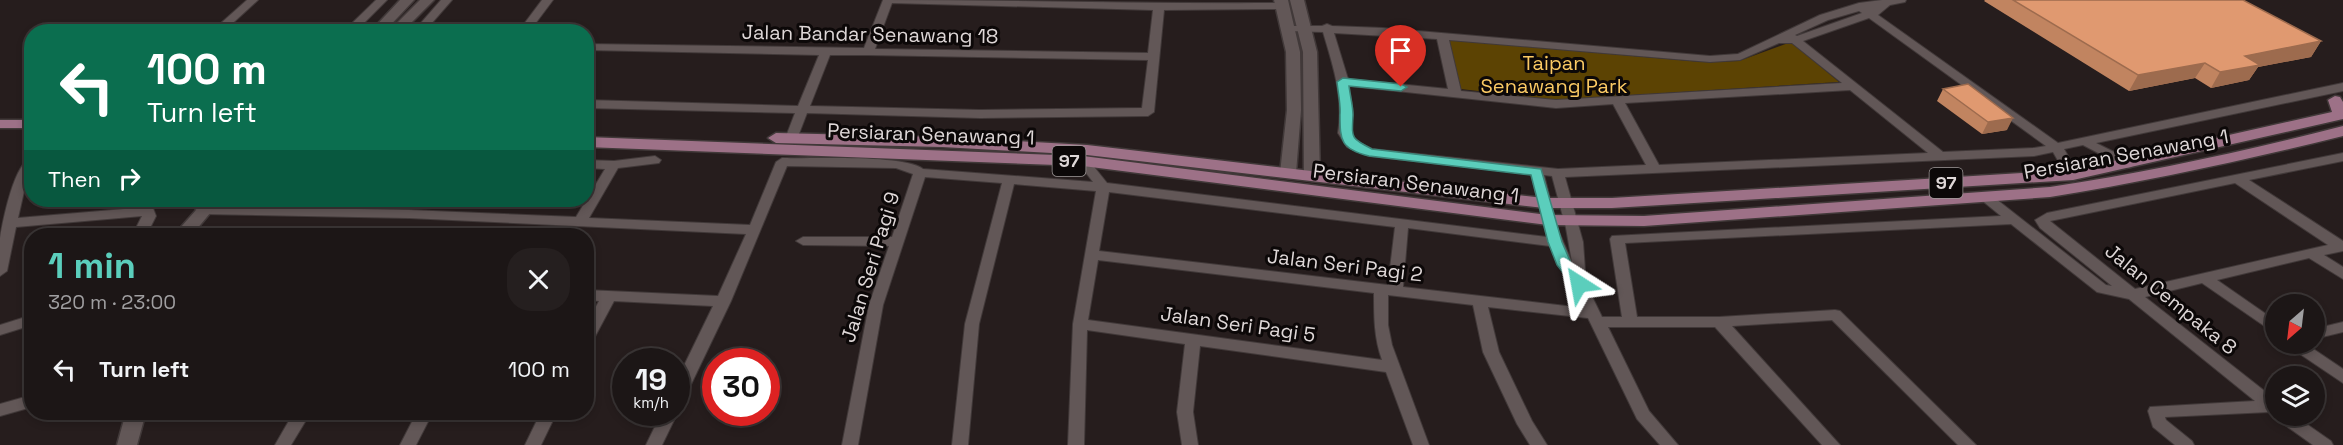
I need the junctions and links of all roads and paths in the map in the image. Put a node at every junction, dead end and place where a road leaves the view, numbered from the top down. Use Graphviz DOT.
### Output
graph roads {
  1 [pos="253,0"];
  2 [pos="382,0"];
  3 [pos="407,0"];
  4 [pos="427,0"];
  5 [pos="447,0"];
  6 [pos="548,0"];
  7 [pos="888,0"];
  8 [pos="895,0"];
  9 [pos="1297,0"];
  10 [pos="1900,0"];
  11 [pos="966,1"];
  12 [pos="1887,2"];
  13 [pos="1282,3"];
  14 [pos="1247,4"];
  15 [pos="1858,6"];
  16 [pos="1159,7"];
  17 [pos="1872,14"];
  18 [pos="225,24"];
  19 [pos="356,24"];
  20 [pos="384,24"];
  21 [pos="402,24"];
  22 [pos="425,24"];
  23 [pos="529,24"];
  24 [pos="1327,27"];
  25 [pos="1287,28"];
  26 [pos="1304,28"];
  27 [pos="1442,36"];
  28 [pos="1786,38"];
  29 [pos="594,47"];
  30 [pos="826,51"];
  31 [pos="868,52"];
  32 [pos="1154,57"];
  33 [pos="1343,82"];
  34 [pos="1853,86"];
  35 [pos="1455,92"];
  36 [pos="1617,100"];
  37 [pos="594,104"];
  38 [pos="2342,108"];
  39 [pos="804,109"];
  40 [pos="0,112"];
  41 [pos="24,113"];
  42 [pos="0,123"];
  43 [pos="24,124"];
  44 [pos="594,131"];
  45 [pos="791,139"];
  46 [pos="2084,141"];
  47 [pos="594,142"];
  48 [pos="2057,148"];
  49 [pos="1940,156"];
  50 [pos="2343,157"];
  51 [pos="655,160"];
  52 [pos="1083,161"];
  53 [pos="594,164"];
  54 [pos="2127,164"];
  55 [pos="614,165"];
  56 [pos="1654,168"];
  57 [pos="1537,172"];
  58 [pos="920,173"];
  59 [pos="1288,173"];
  60 [pos="1558,173"];
  61 [pos="2073,175"];
  62 [pos="24,176"];
  63 [pos="1312,176"];
  64 [pos="2237,178"];
  65 [pos="1009,180"];
  66 [pos="1103,187"];
  67 [pos="1986,198"];
  68 [pos="594,199"];
  69 [pos="1544,203"];
  70 [pos="1566,204"];
  71 [pos="206,207"];
  72 [pos="253,207"];
  73 [pos="589,207"];
  74 [pos="1548,220"];
  75 [pos="2012,220"];
  76 [pos="1571,221"];
  77 [pos="580,222"];
  78 [pos="11,223"];
  79 [pos="1402,223"];
  80 [pos="143,228"];
  81 [pos="188,228"];
  82 [pos="755,230"];
  83 [pos="803,241"];
  84 [pos="897,242"];
  85 [pos="1555,242"];
  86 [pos="2342,247"];
  87 [pos="2312,254"];
  88 [pos="1092,255"];
  89 [pos="0,271"];
  90 [pos="2343,274"];
  91 [pos="2206,279"];
  92 [pos="1579,284"];
  93 [pos="1388,290"];
  94 [pos="594,295"];
  95 [pos="2132,295"];
  96 [pos="609,296"];
  97 [pos="724,301"];
  98 [pos="1480,302"];
  99 [pos="1595,318"];
  100 [pos="2265,321"];
  101 [pos="24,322"];
  102 [pos="1630,322"];
  103 [pos="1719,322"];
  104 [pos="1080,324"];
  105 [pos="594,325"];
  106 [pos="2343,327"];
  107 [pos="0,330"];
  108 [pos="2325,331"];
  109 [pos="1193,339"];
  110 [pos="2310,354"];
  111 [pos="1390,367"];
  112 [pos="690,370"];
  113 [pos="2343,377"];
  114 [pos="2265,401"];
  115 [pos="24,403"];
  116 [pos="2265,407"];
  117 [pos="0,410"];
  118 [pos="134,420"];
  119 [pos="298,420"];
  120 [pos="421,420"];
  121 [pos="545,420"];
  122 [pos="663,426"];
  123 [pos="2298,426"];
  124 [pos="127,445"];
  125 [pos="283,445"];
  126 [pos="408,445"];
  127 [pos="533,445"];
  128 [pos="654,445"];
  129 [pos="849,445"];
  130 [pos="960,445"];
  131 [pos="1076,445"];
  132 [pos="1190,445"];
  133 [pos="1421,445"];
  134 [pos="1539,445"];
  135 [pos="1670,445"];
  136 [pos="1832,445"];
  137 [pos="1968,445"];
  138 [pos="2186,445"];
  139 [pos="2325,445"];
  1 -- 18 [label="street"];
  2 -- 19 [label="street"];
  3 -- 20 [label="street"];
  4 -- 21 [label="street"];
  5 -- 22 [label="street"];
  6 -- 23 [label="street"];
  7 -- 31 [label="street"];
  8 -- 11 [label="street"];
  9 -- 26 [label="street"];
  10 -- 12 [label="street"];
  11 -- 16 [label="street"];
  12 -- 15 [label="street"];
  12 -- 17 [label="street"];
  13 -- 14 [label="street"];
  13 -- 25 [label="street"];
  14 -- 16 [label="street"];
  15 -- 17 [label="street"];
  15 -- 28 [label="street"];
  16 -- 32 [label="street"];
  17 -- 28 [label="street"];
  17 -- 48 [label="street"];
  24 -- 26 [label="street"];
  24 -- 27 [label="street"];
  24 -- 33 [label="street"];
  25 -- 26 [label="street"];
  25 -- 59 [label="street"];
  26 -- 63 [label="street"];
  27 -- 28 [label="street"];
  27 -- 35 [label="street"];
  28 -- 34 [label="street"];
  29 -- 30 [label="street, Jalan Bandar Senawang 18"];
  30 -- 31 [label="street, Jalan Bandar Senawang 18"];
  30 -- 39 [label="street"];
  31 -- 32 [label="street, Jalan Bandar Senawang 18"];
  32 -- 39 [label="street"];
  33 -- 35 [label="street"];
  33 -- 57 [label="street"];
  34 -- 36 [label="street"];
  34 -- 49 [label="street"];
  35 -- 36 [label="street"];
  36 -- 56 [label="street"];
  37 -- 39 [label="street"];
  38 -- 46 [label="street"];
  38 -- 54 [label="main road, Persiaran Senawang 1 / 97"];
  38 -- 67 [label="main road, Persiaran Senawang 1 / 97"];
  39 -- 45 [label="street"];
  40 -- 41 [label="main road"];
  42 -- 43 [label="main road"];
  44 -- 45 [label="main road, Persiaran Senawang 1 / 97"];
  45 -- 59 [label="main road, Persiaran Senawang 1 / 97"];
  46 -- 48 [label="street"];
  46 -- 54 [label="street"];
  47 -- 52 [label="main road, Persiaran Senawang 1 / 97"];
  48 -- 49 [label="street"];
  48 -- 61 [label="street"];
  49 -- 56 [label="street"];
  50 -- 64 [label="street"];
  51 -- 55 [label="street"];
  52 -- 66 [label="street"];
  52 -- 74 [label="main road, Persiaran Senawang 1 / 97"];
  53 -- 55 [label="street"];
  54 -- 61 [label="main road, Persiaran Senawang 1 / 97"];
  55 -- 68 [label="street"];
  56 -- 60 [label="street"];
  57 -- 60 [label="street"];
  57 -- 69 [label="street"];
  58 -- 65 [label="street"];
  58 -- 82 [label="street"];
  58 -- 84 [label="street, Jalan Seri Pagi 9"];
  59 -- 63 [label="main road, Persiaran Senawang 1 / 97"];
  60 -- 70 [label="street"];
  61 -- 70 [label="main road, Persiaran Senawang 1 / 97"];
  62 -- 78 [label="street"];
  63 -- 69 [label="main road, Persiaran Senawang 1 / 97"];
  64 -- 86 [label="street"];
  64 -- 95 [label="street, Jalan Cempaka 8"];
  65 -- 66 [label="street"];
  65 -- 130 [label="street"];
  66 -- 79 [label="street"];
  66 -- 88 [label="street"];
  67 -- 75 [label="street"];
  67 -- 76 [label="main road, Persiaran Senawang 1 / 97"];
  69 -- 70 [label="main road, Persiaran Senawang 1 / 97"];
  69 -- 74 [label="street"];
  70 -- 76 [label="street"];
  71 -- 81 [label="street"];
  72 -- 77 [label="street"];
  73 -- 77 [label="street"];
  74 -- 76 [label="main road, Persiaran Senawang 1 / 97"];
  74 -- 85 [label="street"];
  75 -- 95 [label="street"];
  75 -- 102 [label="street"];
  76 -- 92 [label="street"];
  77 -- 82 [label="street"];
  78 -- 80 [label="street"];
  78 -- 89 [label="street"];
  79 -- 85 [label="street"];
  79 -- 93 [label="street"];
  82 -- 97 [label="street"];
  83 -- 84 [label="street"];
  84 -- 129 [label="street, Jalan Seri Pagi 9"];
  85 -- 92 [label="street"];
  86 -- 87 [label="street"];
  87 -- 90 [label="street"];
  87 -- 91 [label="street"];
  88 -- 93 [label="street, Jalan Seri Pagi 2"];
  88 -- 104 [label="street"];
  91 -- 95 [label="street"];
  91 -- 100 [label="street"];
  92 -- 99 [label="street"];
  93 -- 98 [label="street, Jalan Seri Pagi 2"];
  93 -- 111 [label="street"];
  94 -- 96 [label="street"];
  95 -- 114 [label="street, Jalan Cempaka 8"];
  96 -- 97 [label="street"];
  96 -- 105 [label="street"];
  97 -- 112 [label="street"];
  98 -- 99 [label="street, Jalan Seri Pagi 2"];
  98 -- 134 [label="street"];
  99 -- 102 [label="street, Jalan Seri Pagi 2"];
  99 -- 135 [label="street"];
  101 -- 107 [label="street"];
  102 -- 103 [label="street, Jalan Seri Pagi 2"];
  103 -- 136 [label="street"];
  103 -- 137 [label="street, Jalan Seri Pagi 2"];
  104 -- 109 [label="street, Jalan Seri Pagi 5"];
  104 -- 131 [label="street"];
  106 -- 108 [label="street"];
  109 -- 111 [label="street, Jalan Seri Pagi 5"];
  109 -- 132 [label="street"];
  110 -- 113 [label="street"];
  111 -- 133 [label="street"];
  115 -- 117 [label="street"];
  116 -- 138 [label="street"];
  118 -- 124 [label="street"];
  119 -- 125 [label="street"];
  120 -- 126 [label="street"];
  121 -- 127 [label="street"];
  122 -- 128 [label="street"];
  123 -- 139 [label="street"];
}
